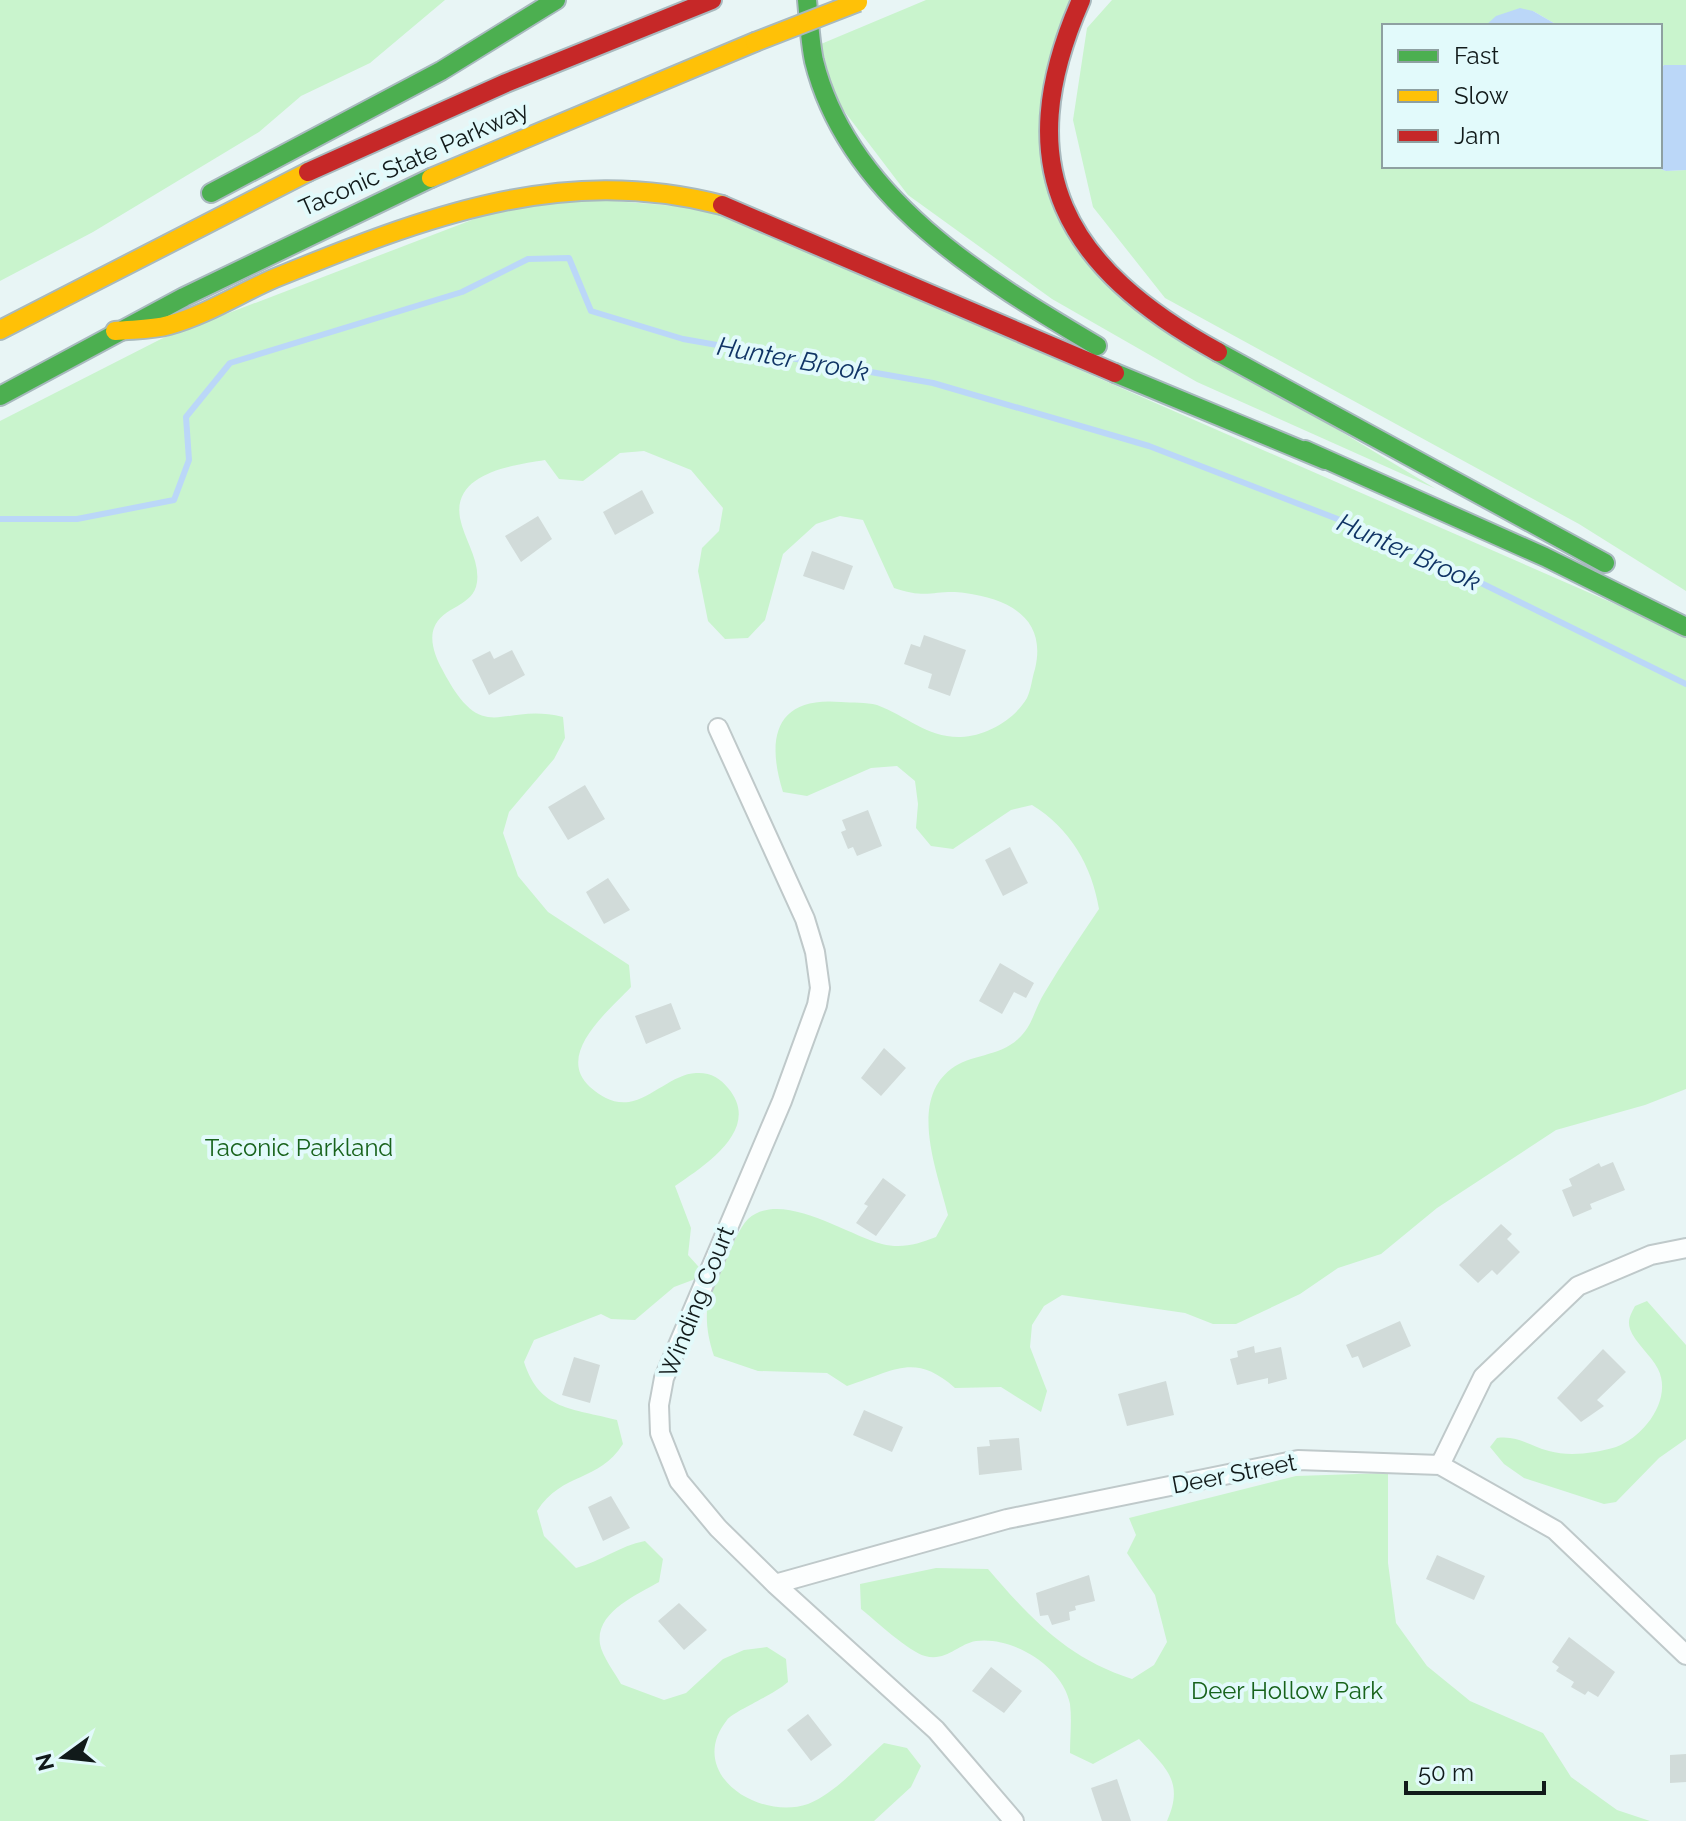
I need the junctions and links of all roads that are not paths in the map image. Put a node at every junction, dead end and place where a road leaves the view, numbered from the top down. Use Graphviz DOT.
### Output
graph roads {
  1 [pos="556,0"];
  2 [pos="712,0"];
  3 [pos="807,0"];
  4 [pos="1081,0"];
  5 [pos="861,1"];
  6 [pos="195,201"];
  7 [pos="0,330"];
  8 [pos="115,331"];
  9 [pos="0,396"];
  10 [pos="1325,460"];
  11 [pos="1686,611"];
  12 [pos="1686,627"];
  13 [pos="718,728"];
  14 [pos="1686,1248"];
  15 [pos="1440,1465"];
  16 [pos="775,1584"];
  17 [pos="1686,1655"];
  18 [pos="1014,1821"];
  1 -- 6 [label="highway"];
  2 -- 7 [label="highway, Taconic State Parkway"];
  3 -- 10 [label="highway"];
  4 -- 11 [label="highway"];
  5 -- 8 [label="highway, Taconic State Parkway, bridge"];
  8 -- 9 [label="highway, Taconic State Parkway"];
  8 -- 10 [label="highway"];
  10 -- 12 [label="highway"];
  13 -- 16 [label="street, Winding Court"];
  14 -- 15 [label="street"];
  15 -- 16 [label="street, Deer Street"];
  15 -- 17 [label="street, Deer Street"];
  16 -- 18 [label="street, Winding Court"];
}
